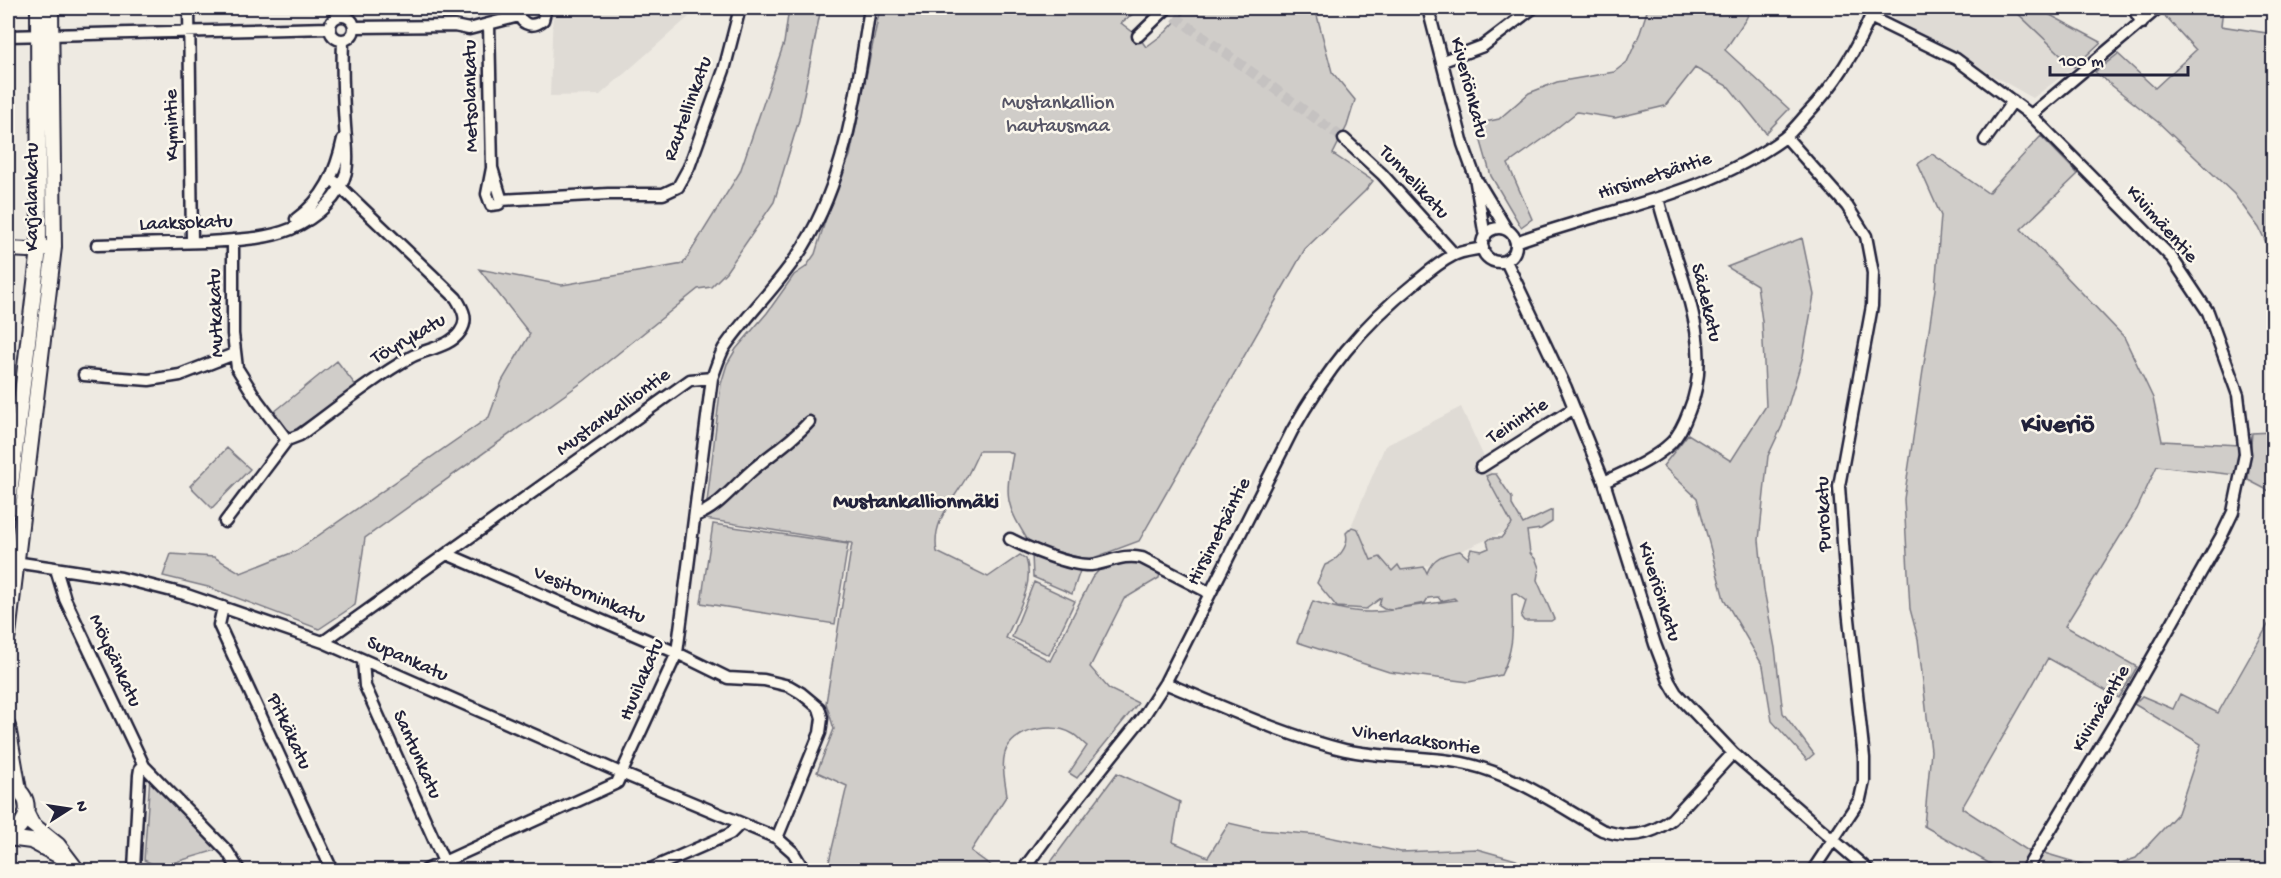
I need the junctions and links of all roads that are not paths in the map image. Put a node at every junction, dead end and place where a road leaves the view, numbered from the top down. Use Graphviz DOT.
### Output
graph roads {
  1 [pos="38,8"];
  2 [pos="51,8"];
  3 [pos="189,8"];
  4 [pos="546,8"];
  5 [pos="740,8"];
  6 [pos="870,8"];
  7 [pos="1167,8"];
  8 [pos="1428,8"];
  9 [pos="1533,8"];
  10 [pos="2133,8"];
  11 [pos="2158,8"];
  12 [pos="343,12"];
  13 [pos="519,12"];
  14 [pos="1872,12"];
  15 [pos="2142,23"];
  16 [pos="489,24"];
  17 [pos="354,27"];
  18 [pos="330,28"];
  19 [pos="189,31"];
  20 [pos="8,36"];
  21 [pos="45,36"];
  22 [pos="1138,36"];
  23 [pos="343,40"];
  24 [pos="1443,61"];
  25 [pos="2013,101"];
  26 [pos="2031,116"];
  27 [pos="345,127"];
  28 [pos="1786,137"];
  29 [pos="1344,139"];
  30 [pos="1985,140"];
  31 [pos="1475,177"];
  32 [pos="331,178"];
  33 [pos="341,186"];
  34 [pos="1658,198"];
  35 [pos="501,200"];
  36 [pos="1507,230"];
  37 [pos="276,233"];
  38 [pos="233,240"];
  39 [pos="192,242"];
  40 [pos="1516,242"];
  41 [pos="1484,243"];
  42 [pos="97,245"];
  43 [pos="54,247"];
  44 [pos="8,249"];
  45 [pos="39,249"];
  46 [pos="1454,254"];
  47 [pos="1506,261"];
  48 [pos="234,354"];
  49 [pos="84,375"];
  50 [pos="712,378"];
  51 [pos="1574,408"];
  52 [pos="809,422"];
  53 [pos="287,440"];
  54 [pos="1481,467"];
  55 [pos="9,473"];
  56 [pos="26,475"];
  57 [pos="1604,482"];
  58 [pos="8,511"];
  59 [pos="695,516"];
  60 [pos="225,522"];
  61 [pos="1010,539"];
  62 [pos="447,554"];
  63 [pos="12,562"];
  64 [pos="56,569"];
  65 [pos="1210,593"];
  66 [pos="223,607"];
  67 [pos="8,635"];
  68 [pos="323,642"];
  69 [pos="677,653"];
  70 [pos="363,661"];
  71 [pos="1165,683"];
  72 [pos="8,726"];
  73 [pos="9,746"];
  74 [pos="1733,753"];
  75 [pos="144,766"];
  76 [pos="621,773"];
  77 [pos="13,786"];
  78 [pos="27,814"];
  79 [pos="740,824"];
  80 [pos="8,838"];
  81 [pos="777,838"];
  82 [pos="1834,840"];
  83 [pos="444,862"];
  84 [pos="74,868"];
  85 [pos="134,869"];
  86 [pos="239,870"];
  87 [pos="332,870"];
  88 [pos="426,870"];
  89 [pos="648,870"];
  90 [pos="804,870"];
  91 [pos="1023,870"];
  92 [pos="1813,870"];
  93 [pos="1868,870"];
  94 [pos="2026,870"];
  1 -- 21 [label="main road, Karjalankatu"];
  2 -- 21 [label="main road, Karjalankatu"];
  3 -- 19 [label="street, Kymintie"];
  4 -- 13 [label="street"];
  5 -- 35 [label="street, Rautellinkatu"];
  6 -- 50 [label="street"];
  7 -- 22 [label="street"];
  8 -- 24 [label="street, Kiveriönkatu"];
  9 -- 24 [label="street"];
  10 -- 15 [label="street"];
  11 -- 15 [label="street"];
  12 -- 17 [label="street"];
  12 -- 18 [label="street"];
  13 -- 16 [label="street"];
  14 -- 25 [label="street, Kivimäentie"];
  14 -- 28 [label="street, Hirsimetsäntie"];
  15 -- 26 [label="street"];
  16 -- 17 [label="street"];
  16 -- 35 [label="street, Metsolankatu"];
  17 -- 23 [label="street"];
  18 -- 19 [label="street"];
  18 -- 23 [label="street"];
  19 -- 21 [label="street"];
  19 -- 39 [label="street, Kymintie"];
  20 -- 21 [label="street"];
  21 -- 43 [label="main road, Karjalankatu"];
  21 -- 45 [label="main road, Karjalankatu"];
  23 -- 27 [label="street, Laaksokatu"];
  24 -- 31 [label="street, Kiveriönkatu"];
  25 -- 26 [label="street, Kivimäentie"];
  25 -- 30 [label="street"];
  26 -- 94 [label="street, Kivimäentie"];
  27 -- 32 [label="street, Laaksokatu"];
  27 -- 33 [label="street, Laaksokatu"];
  28 -- 34 [label="street, Hirsimetsäntie"];
  28 -- 82 [label="street, Purokatu"];
  29 -- 46 [label="street, Tunnelikatu"];
  31 -- 36 [label="street, Kiveriönkatu"];
  31 -- 41 [label="street, Kiveriönkatu"];
  32 -- 33 [label="street, Töyrykatu"];
  32 -- 37 [label="street, Laaksokatu"];
  33 -- 37 [label="street, Laaksokatu"];
  33 -- 53 [label="street, Töyrykatu"];
  34 -- 40 [label="street, Hirsimetsäntie"];
  34 -- 57 [label="street, Sädekatu"];
  36 -- 40 [label="street"];
  36 -- 41 [label="street"];
  37 -- 38 [label="street, Laaksokatu"];
  38 -- 39 [label="street, Laaksokatu"];
  38 -- 48 [label="street, Mutkakatu"];
  39 -- 42 [label="street, Laaksokatu"];
  40 -- 47 [label="street"];
  41 -- 46 [label="street, Hirsimetsäntie"];
  41 -- 47 [label="street"];
  43 -- 45 [label="main road"];
  43 -- 56 [label="main road, Karjalankatu"];
  44 -- 45 [label="main road"];
  45 -- 55 [label="main road, Karjalankatu"];
  46 -- 65 [label="street, Hirsimetsäntie"];
  47 -- 51 [label="street, Kiveriönkatu"];
  48 -- 49 [label="street"];
  48 -- 53 [label="street, Mutkakatu"];
  50 -- 59 [label="street, Huvilakatu"];
  50 -- 62 [label="street, Mustankalliontie"];
  51 -- 54 [label="street, Teinintie"];
  51 -- 57 [label="street, Kiveriönkatu"];
  52 -- 59 [label="street"];
  53 -- 60 [label="street, Töyrykatu"];
  55 -- 56 [label="street"];
  55 -- 58 [label="main road, Karjalankatu"];
  56 -- 63 [label="main road, Karjalankatu"];
  57 -- 74 [label="street, Kiveriönkatu"];
  59 -- 69 [label="street, Huvilakatu"];
  61 -- 65 [label="street"];
  62 -- 68 [label="street, Mustankalliontie"];
  62 -- 69 [label="street, Vesitorninkatu"];
  63 -- 64 [label="street, Supankatu"];
  63 -- 67 [label="main road, Karjalankatu"];
  64 -- 66 [label="street, Supankatu"];
  64 -- 75 [label="street, Möysänkatu"];
  65 -- 71 [label="street, Hirsimetsäntie"];
  66 -- 68 [label="street, Supankatu"];
  66 -- 87 [label="street, Pitkäkatu"];
  68 -- 70 [label="street, Supankatu"];
  69 -- 76 [label="street, Huvilakatu"];
  69 -- 81 [label="street, Vesitorninkatu"];
  70 -- 76 [label="street, Supankatu"];
  70 -- 83 [label="street, Santunkatu"];
  71 -- 74 [label="street, Viherlaaksontie"];
  71 -- 91 [label="street, Hirsimetsäntie"];
  72 -- 73 [label="main road"];
  73 -- 77 [label="main road"];
  74 -- 82 [label="street, Kiveriönkatu"];
  75 -- 85 [label="street"];
  75 -- 86 [label="street, Möysänkatu"];
  76 -- 79 [label="street, Supankatu"];
  76 -- 83 [label="street, Huvilakatu"];
  77 -- 78 [label="main road"];
  78 -- 80 [label="main road"];
  78 -- 84 [label="main road"];
  79 -- 81 [label="street, Supankatu"];
  79 -- 89 [label="street"];
  80 -- 84 [label="main road"];
  81 -- 90 [label="street"];
  82 -- 92 [label="street, Purokatu"];
  82 -- 93 [label="street, Kiveriönkatu"];
  83 -- 88 [label="street, Huvilakatu"];
}
